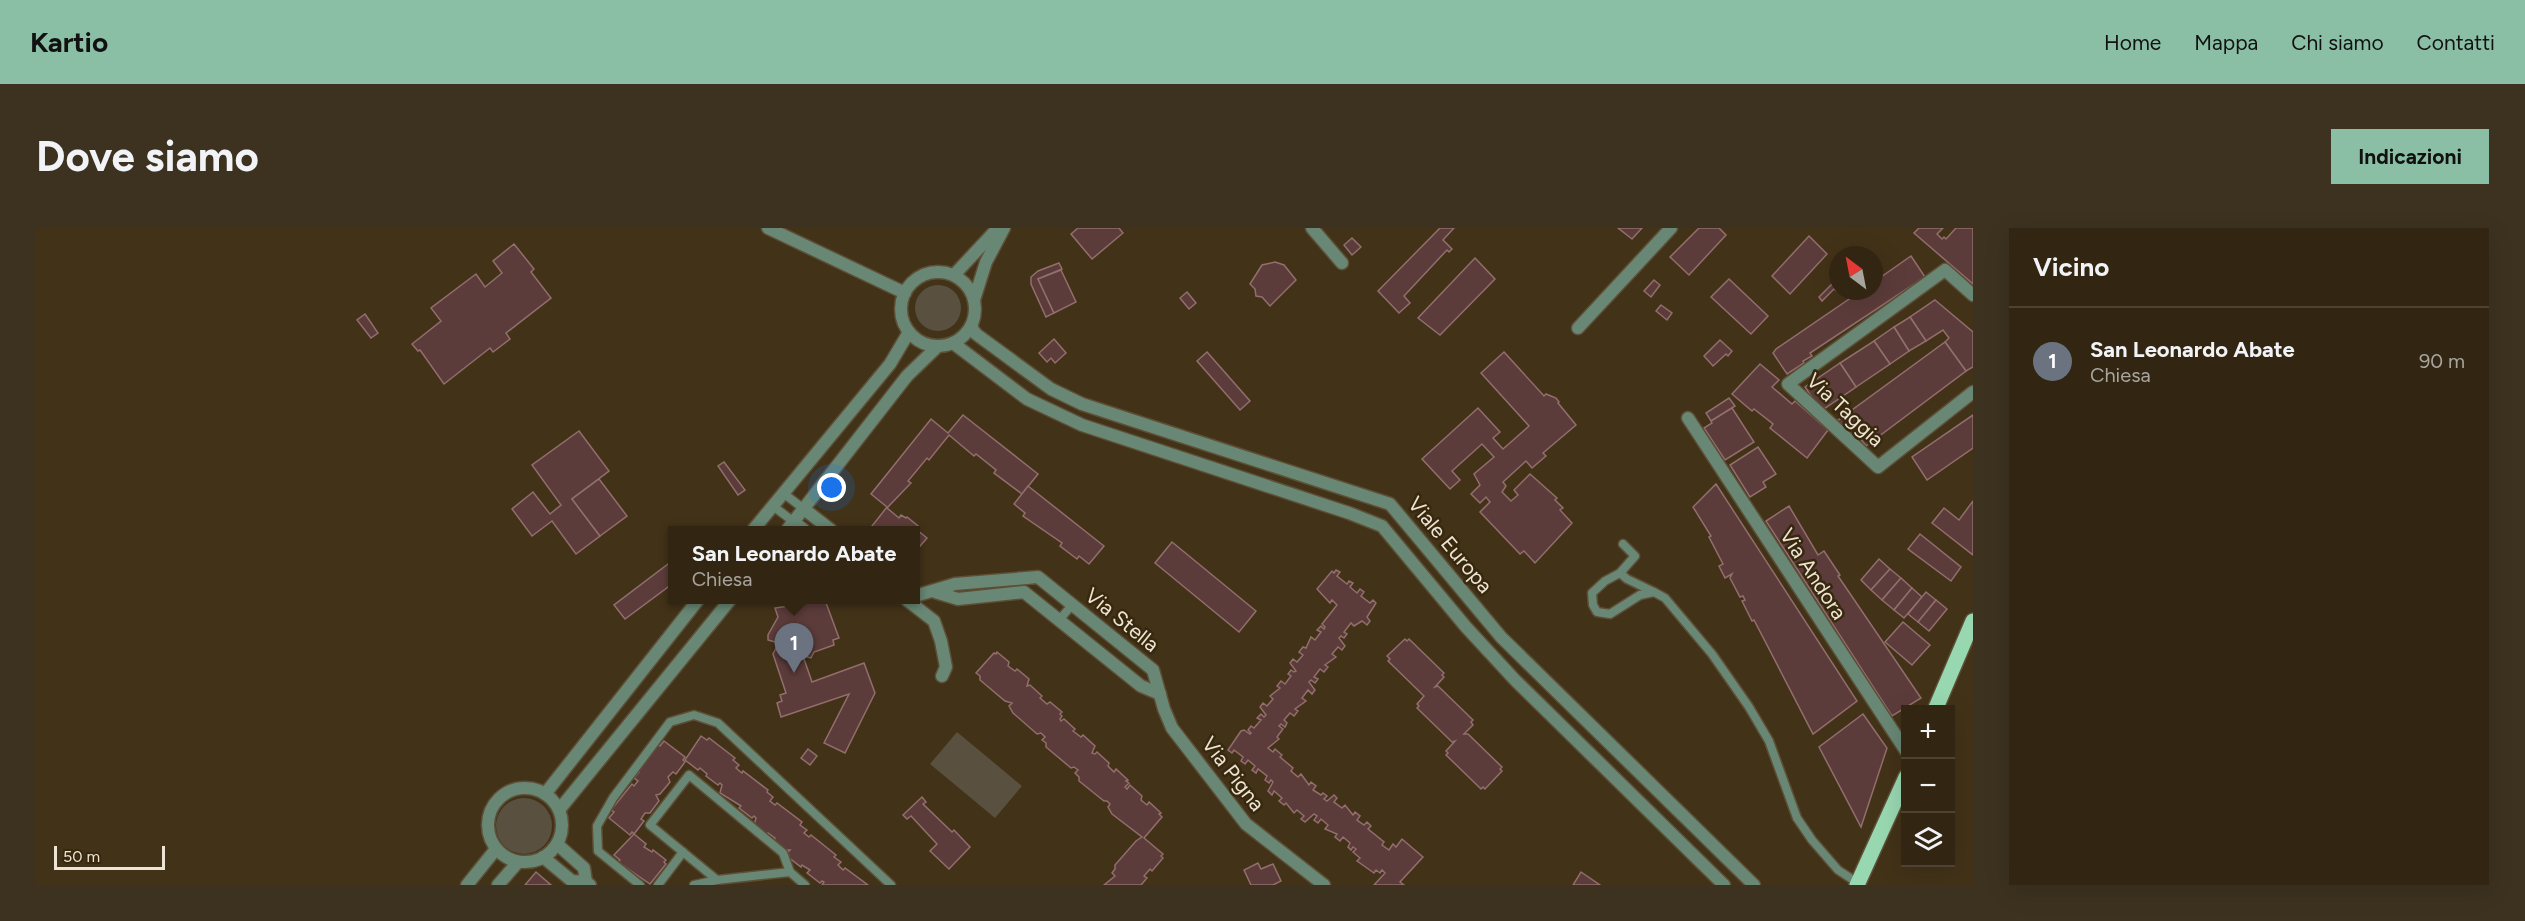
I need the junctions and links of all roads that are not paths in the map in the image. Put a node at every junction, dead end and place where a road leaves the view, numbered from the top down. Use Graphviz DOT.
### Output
graph roads {
  1 [pos="768,228"];
  2 [pos="998,228"];
  3 [pos="1004,228"];
  4 [pos="1312,228"];
  5 [pos="1671,228"];
  6 [pos="1342,262"];
  7 [pos="954,275"];
  8 [pos="905,293"];
  9 [pos="1973,295"];
  10 [pos="974,300"];
  11 [pos="971,327"];
  12 [pos="1578,328"];
  13 [pos="909,332"];
  14 [pos="953,343"];
  15 [pos="938,346"];
  16 [pos="1973,392"];
  17 [pos="1688,418"];
  18 [pos="1239,455"];
  19 [pos="1232,475"];
  20 [pos="783,493"];
  21 [pos="773,506"];
  22 [pos="804,509"];
  23 [pos="759,526"];
  24 [pos="790,526"];
  25 [pos="825,526"];
  26 [pos="1623,544"];
  27 [pos="1620,573"];
  28 [pos="935,592"];
  29 [pos="1654,592"];
  30 [pos="920,595"];
  31 [pos="695,604"];
  32 [pos="727,604"];
  33 [pos="912,604"];
  34 [pos="1072,605"];
  35 [pos="1060,619"];
  36 [pos="1973,621"];
  37 [pos="942,676"];
  38 [pos="1160,694"];
  39 [pos="1937,705"];
  40 [pos="1901,745"];
  41 [pos="1901,786"];
  42 [pos="545,794"];
  43 [pos="559,810"];
  44 [pos="557,844"];
  45 [pos="496,849"];
  46 [pos="683,852"];
  47 [pos="543,858"];
  48 [pos="518,862"];
  49 [pos="790,872"];
  50 [pos="717,880"];
  51 [pos="588,883"];
  52 [pos="1857,884"];
  53 [pos="467,885"];
  54 [pos="498,885"];
  55 [pos="640,885"];
  56 [pos="658,885"];
  57 [pos="694,885"];
  58 [pos="805,885"];
  59 [pos="891,885"];
  60 [pos="1324,885"];
  61 [pos="1724,885"];
  62 [pos="1754,885"];
  1 -- 8 [label="street"];
  2 -- 7 [label="street"];
  3 -- 10 [label="street"];
  4 -- 6 [label="street"];
  5 -- 12 [label="street"];
  7 -- 8 [label="street"];
  7 -- 10 [label="street"];
  8 -- 13 [label="street"];
  9 -- 16 [label="street, Via Taggia"];
  10 -- 11 [label="street"];
  11 -- 14 [label="street"];
  11 -- 18 [label="street, Viale Europa"];
  13 -- 15 [label="street"];
  13 -- 20 [label="street"];
  14 -- 15 [label="street"];
  14 -- 19 [label="street, Viale Europa"];
  15 -- 22 [label="street"];
  17 -- 40 [label="street, Via Andora"];
  18 -- 19 [label="lane"];
  18 -- 62 [label="street, Viale Europa"];
  19 -- 61 [label="street, Viale Europa"];
  20 -- 21 [label="street"];
  20 -- 22 [label="lane"];
  21 -- 23 [label="street"];
  21 -- 24 [label="lane"];
  22 -- 24 [label="street"];
  22 -- 25 [label="street"];
  26 -- 27 [label="lane"];
  27 -- 29 [label="lane"];
  27 -- 29 [label="lane"];
  28 -- 30 [label="street, Via Stella"];
  28 -- 34 [label="street, Via Stella"];
  28 -- 35 [label="street, Via Stella"];
  29 -- 52 [label="lane"];
  31 -- 42 [label="street"];
  32 -- 43 [label="street"];
  33 -- 37 [label="street"];
  34 -- 35 [label="lane"];
  34 -- 38 [label="street, Via Stella"];
  35 -- 38 [label="street, Via Stella"];
  36 -- 39 [label="main road"];
  38 -- 60 [label="street, Via Pigna"];
  41 -- 52 [label="main road"];
  42 -- 43 [label="street"];
  42 -- 45 [label="street"];
  43 -- 44 [label="street"];
  44 -- 47 [label="street"];
  44 -- 51 [label="street"];
  45 -- 48 [label="street"];
  45 -- 53 [label="street"];
  46 -- 49 [label="lane"];
  46 -- 50 [label="lane"];
  46 -- 56 [label="lane"];
  47 -- 48 [label="street"];
  47 -- 51 [label="street"];
  48 -- 54 [label="street"];
  49 -- 50 [label="lane"];
  49 -- 58 [label="lane"];
  50 -- 57 [label="lane"];
  55 -- 59 [label="lane"];
}
